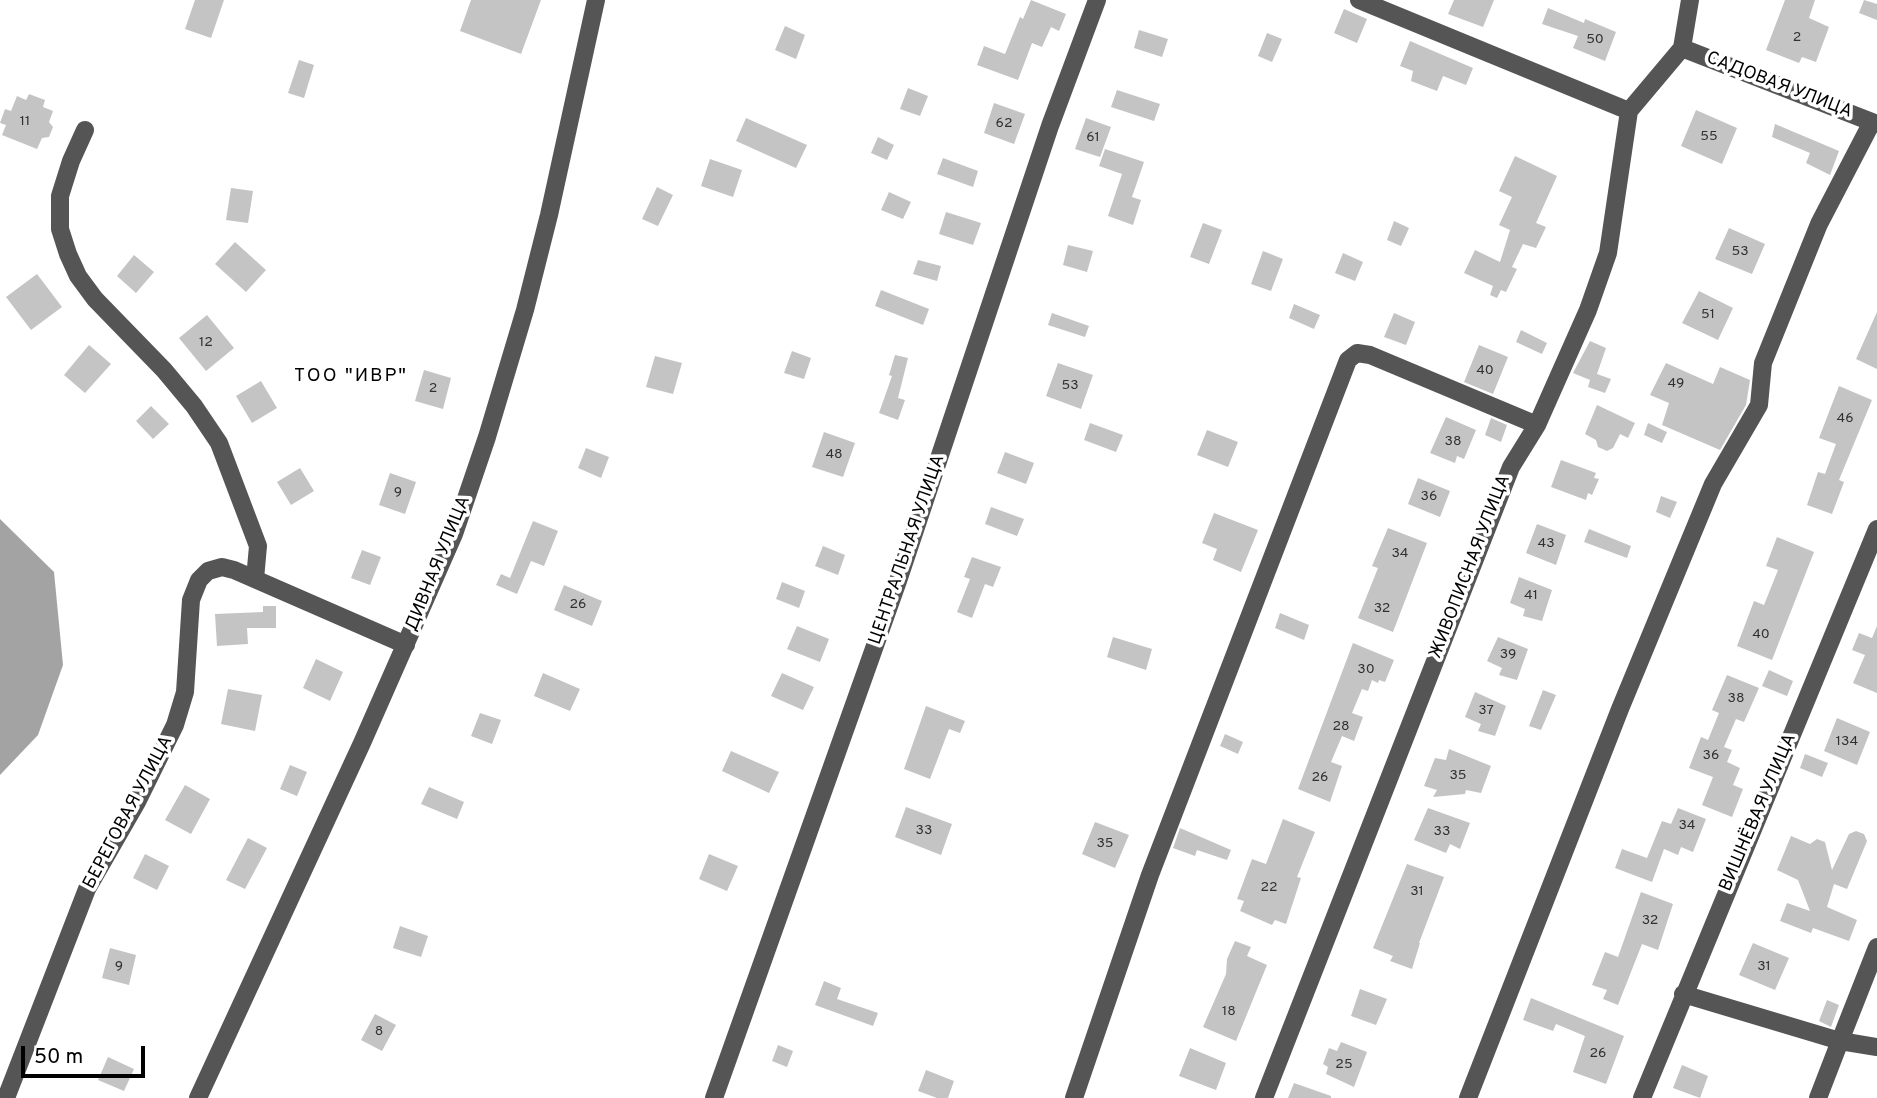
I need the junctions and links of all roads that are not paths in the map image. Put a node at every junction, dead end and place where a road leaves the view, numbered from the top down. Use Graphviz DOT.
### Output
graph roads {
  1 [pos="597,0"];
  2 [pos="1097,0"];
  3 [pos="1690,0"];
  4 [pos="1368,2"];
  5 [pos="1682,48"];
  6 [pos="1629,111"];
  7 [pos="1874,123"];
  8 [pos="85,130"];
  9 [pos="1537,425"];
  10 [pos="1877,529"];
  11 [pos="256,579"];
  12 [pos="406,645"];
  13 [pos="1877,947"];
  14 [pos="1684,993"];
  15 [pos="1840,1041"];
  16 [pos="1877,1047"];
  17 [pos="6,1098"];
  18 [pos="198,1098"];
  19 [pos="713,1098"];
  20 [pos="1074,1098"];
  21 [pos="1264,1098"];
  22 [pos="1468,1098"];
  23 [pos="1642,1098"];
  24 [pos="1818,1098"];
  1 -- 12 [label="street, ДИВНАЯ УЛИЦА"];
  2 -- 19 [label="street, ЦЕНТРАЛЬНАЯ УЛИЦА"];
  3 -- 5 [label="street"];
  4 -- 6 [label="street"];
  5 -- 6 [label="street"];
  5 -- 7 [label="street, САДОВАЯ УЛИЦА"];
  6 -- 9 [label="street, ЖИВОПИСНАЯ УЛИЦА"];
  7 -- 22 [label="street"];
  8 -- 11 [label="street"];
  9 -- 20 [label="street"];
  9 -- 21 [label="street, ЖИВОПИСНАЯ УЛИЦА"];
  10 -- 14 [label="street, ВИШНЁВАЯ УЛИЦА"];
  11 -- 12 [label="street, БЕРЕГОВАЯ УЛИЦА"];
  11 -- 17 [label="street, БЕРЕГОВАЯ УЛИЦА"];
  12 -- 18 [label="street, ДИВНАЯ УЛИЦА"];
  13 -- 15 [label="street"];
  14 -- 15 [label="street"];
  14 -- 23 [label="street, ВИШНЁВАЯ УЛИЦА"];
  15 -- 16 [label="street"];
  15 -- 24 [label="street"];
}
